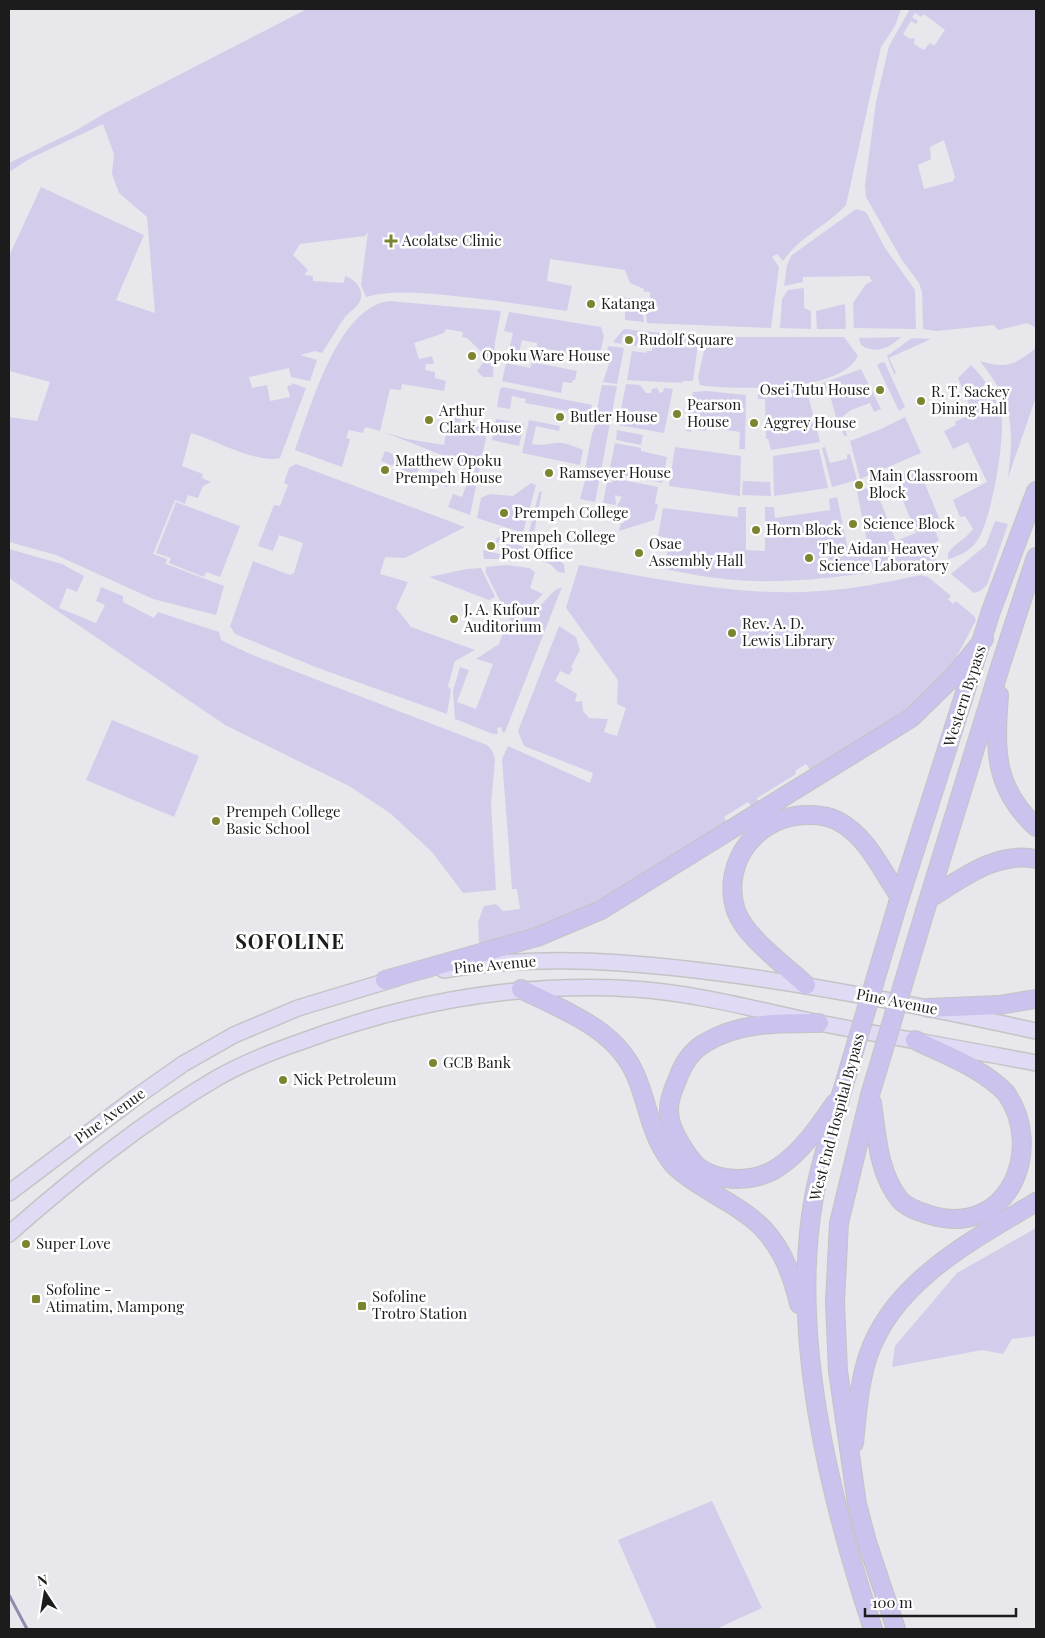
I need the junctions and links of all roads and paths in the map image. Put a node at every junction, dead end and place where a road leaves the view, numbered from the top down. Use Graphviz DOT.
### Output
graph roads {
  1 [pos="1036,491"];
  2 [pos="1036,557"];
  3 [pos="984,638"];
  4 [pos="1000,664"];
  5 [pos="1036,827"];
  6 [pos="1036,859"];
  7 [pos="899,900"];
  8 [pos="928,905"];
  9 [pos="385,980"];
  10 [pos="806,985"];
  11 [pos="521,990"];
  12 [pos="1036,999"];
  13 [pos="928,1008"];
  14 [pos="819,1023"];
  15 [pos="1036,1031"];
  16 [pos="915,1040"];
  17 [pos="1036,1064"];
  18 [pos="841,1095"];
  19 [pos="870,1095"];
  20 [pos="9,1193"];
  21 [pos="1036,1202"];
  22 [pos="9,1234"];
  23 [pos="811,1358"];
  24 [pos="851,1468"];
  25 [pos="873,1629"];
  26 [pos="896,1629"];
  1 -- 3 [label="highway, Western Bypass"];
  2 -- 4 [label="highway, Western Bypass"];
  3 -- 7 [label="highway, Western Bypass"];
  3 -- 9 [label="highway"];
  4 -- 5 [label="highway"];
  4 -- 8 [label="highway, Western Bypass"];
  6 -- 8 [label="highway"];
  7 -- 10 [label="highway"];
  7 -- 18 [label="highway, West End Hospital Bypass, bridge"];
  8 -- 19 [label="highway, West End Hospital Bypass, bridge"];
  9 -- 10 [label="main road, Pine Avenue"];
  9 -- 20 [label="main road, Pine Avenue"];
  10 -- 13 [label="main road, Pine Avenue"];
  11 -- 14 [label="main road"];
  11 -- 22 [label="main road"];
  11 -- 23 [label="highway"];
  12 -- 13 [label="highway"];
  13 -- 15 [label="main road, Pine Avenue"];
  14 -- 16 [label="main road"];
  14 -- 18 [label="highway"];
  16 -- 17 [label="main road"];
  16 -- 19 [label="highway"];
  18 -- 23 [label="highway, West End Hospital Bypass"];
  19 -- 24 [label="highway, West End Hospital Bypass"];
  21 -- 24 [label="highway"];
  23 -- 25 [label="highway, West End Hospital Bypass"];
  24 -- 26 [label="highway, West End Hospital Bypass"];
}
